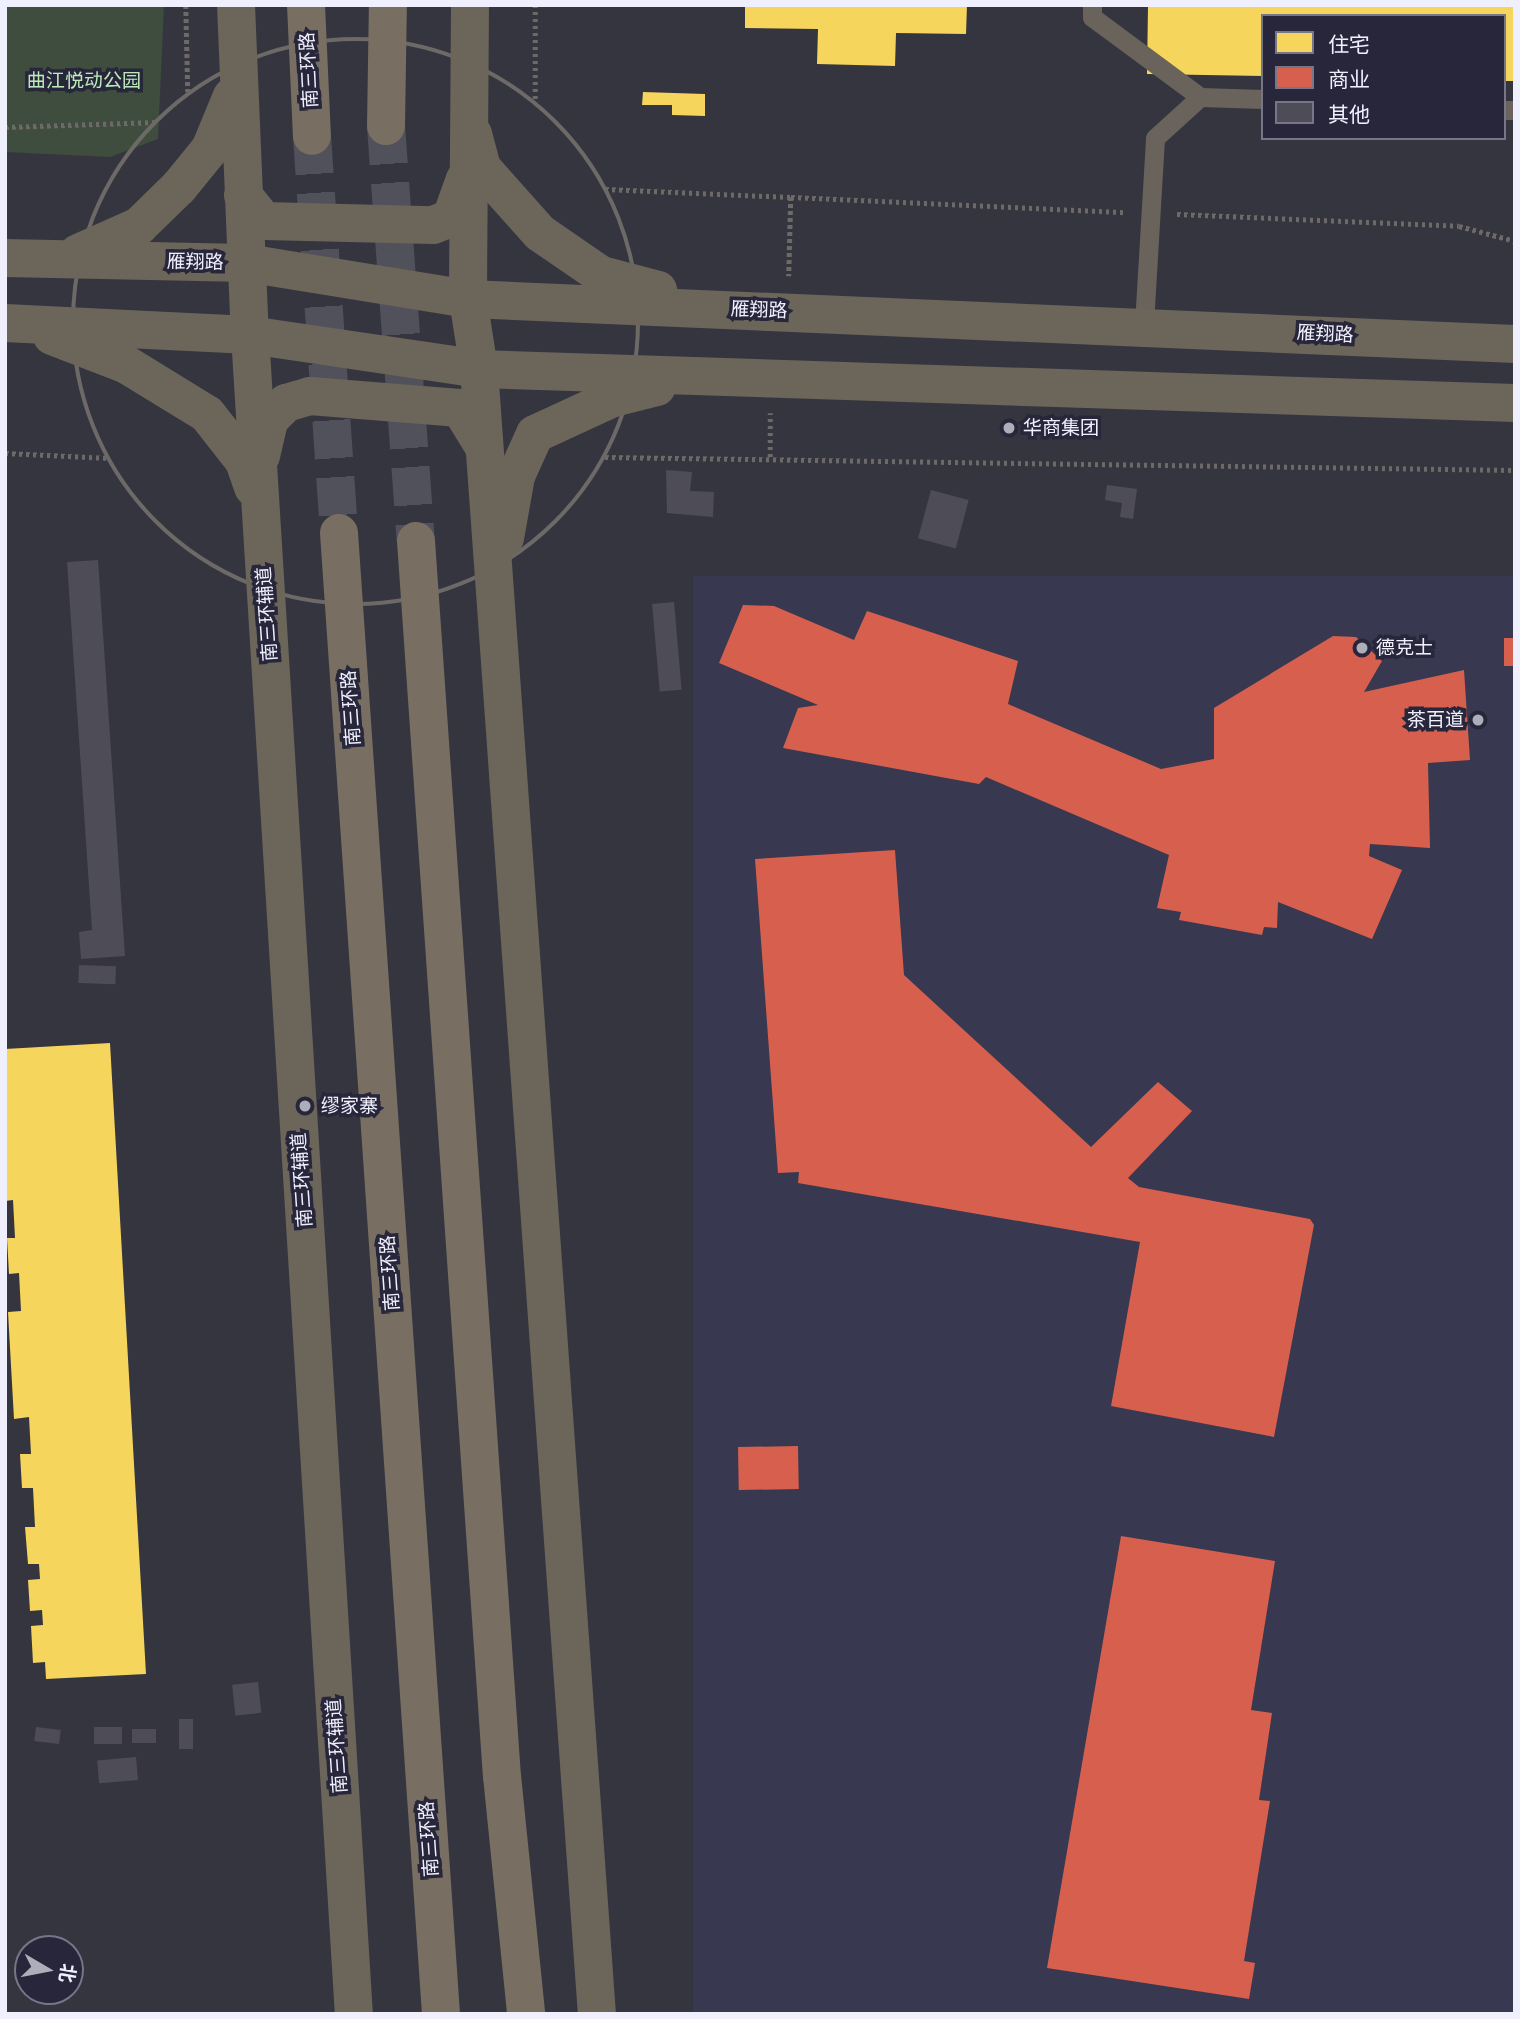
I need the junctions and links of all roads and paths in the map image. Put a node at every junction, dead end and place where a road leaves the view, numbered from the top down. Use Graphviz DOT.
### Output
graph roads {
  1 [pos="186,5"];
  2 [pos="236,5"];
  3 [pos="306,5"];
  4 [pos="388,5"];
  5 [pos="470,5"];
  6 [pos="535,5"];
  7 [pos="1092,5"];
  8 [pos="236,70"];
  9 [pos="188,93"];
  10 [pos="1200,97"];
  11 [pos="535,99"];
  12 [pos="1261,99"];
  13 [pos="466,108"];
  14 [pos="158,122"];
  15 [pos="5,127"];
  16 [pos="386,127"];
  17 [pos="312,136"];
  18 [pos="466,173"];
  19 [pos="605,189"];
  20 [pos="243,195"];
  21 [pos="5,258"];
  22 [pos="56,259"];
  23 [pos="246,263"];
  24 [pos="468,299"];
  25 [pos="775,310"];
  26 [pos="13,324"];
  27 [pos="1144,324"];
  28 [pos="250,335"];
  29 [pos="1515,344"];
  30 [pos="479,369"];
  31 [pos="702,376"];
  32 [pos="1515,403"];
  33 [pos="485,449"];
  34 [pos="5,453"];
  35 [pos="604,457"];
  36 [pos="110,458"];
  37 [pos="1515,470"];
  38 [pos="259,486"];
  39 [pos="339,533"];
  40 [pos="415,541"];
  41 [pos="495,602"];
  42 [pos="354,2014"];
  43 [pos="440,2014"];
  44 [pos="526,2014"];
  45 [pos="597,2014"];
  1 -- 9 [label="path"];
  2 -- 8 [label="main road"];
  3 -- 17 [label="highway, 南三环路"];
  4 -- 16 [label="highway"];
  5 -- 13 [label="main road"];
  6 -- 11 [label="path"];
  7 -- 10 [label="lane"];
  8 -- 20 [label="main road, 南三环辅道"];
  8 -- 22 [label="main road"];
  10 -- 12 [label="lane"];
  10 -- 27 [label="lane"];
  13 -- 18 [label="main road"];
  13 -- 25 [label="main road"];
  14 -- 15 [label="path"];
  18 -- 20 [label="main road"];
  18 -- 24 [label="main road"];
  19 -- 25 [label="path"];
  20 -- 23 [label="main road, 南三环辅道"];
  21 -- 22 [label="main road, 雁翔路"];
  22 -- 23 [label="main road, 雁翔路"];
  23 -- 24 [label="main road, 雁翔路"];
  23 -- 28 [label="main road, 南三环辅道"];
  24 -- 25 [label="main road, 雁翔路"];
  24 -- 30 [label="main road"];
  25 -- 27 [label="main road, 雁翔路"];
  26 -- 28 [label="main road"];
  26 -- 38 [label="main road"];
  27 -- 29 [label="main road, 雁翔路"];
  28 -- 30 [label="main road"];
  28 -- 38 [label="main road, 南三环辅道"];
  30 -- 31 [label="main road"];
  30 -- 33 [label="main road"];
  31 -- 32 [label="main road"];
  31 -- 41 [label="main road"];
  33 -- 38 [label="main road"];
  33 -- 41 [label="main road"];
  34 -- 36 [label="path"];
  35 -- 37 [label="path"];
  38 -- 42 [label="main road, 南三环辅道"];
  39 -- 43 [label="highway, 南三环路"];
  40 -- 44 [label="highway"];
  41 -- 45 [label="main road"];
}
